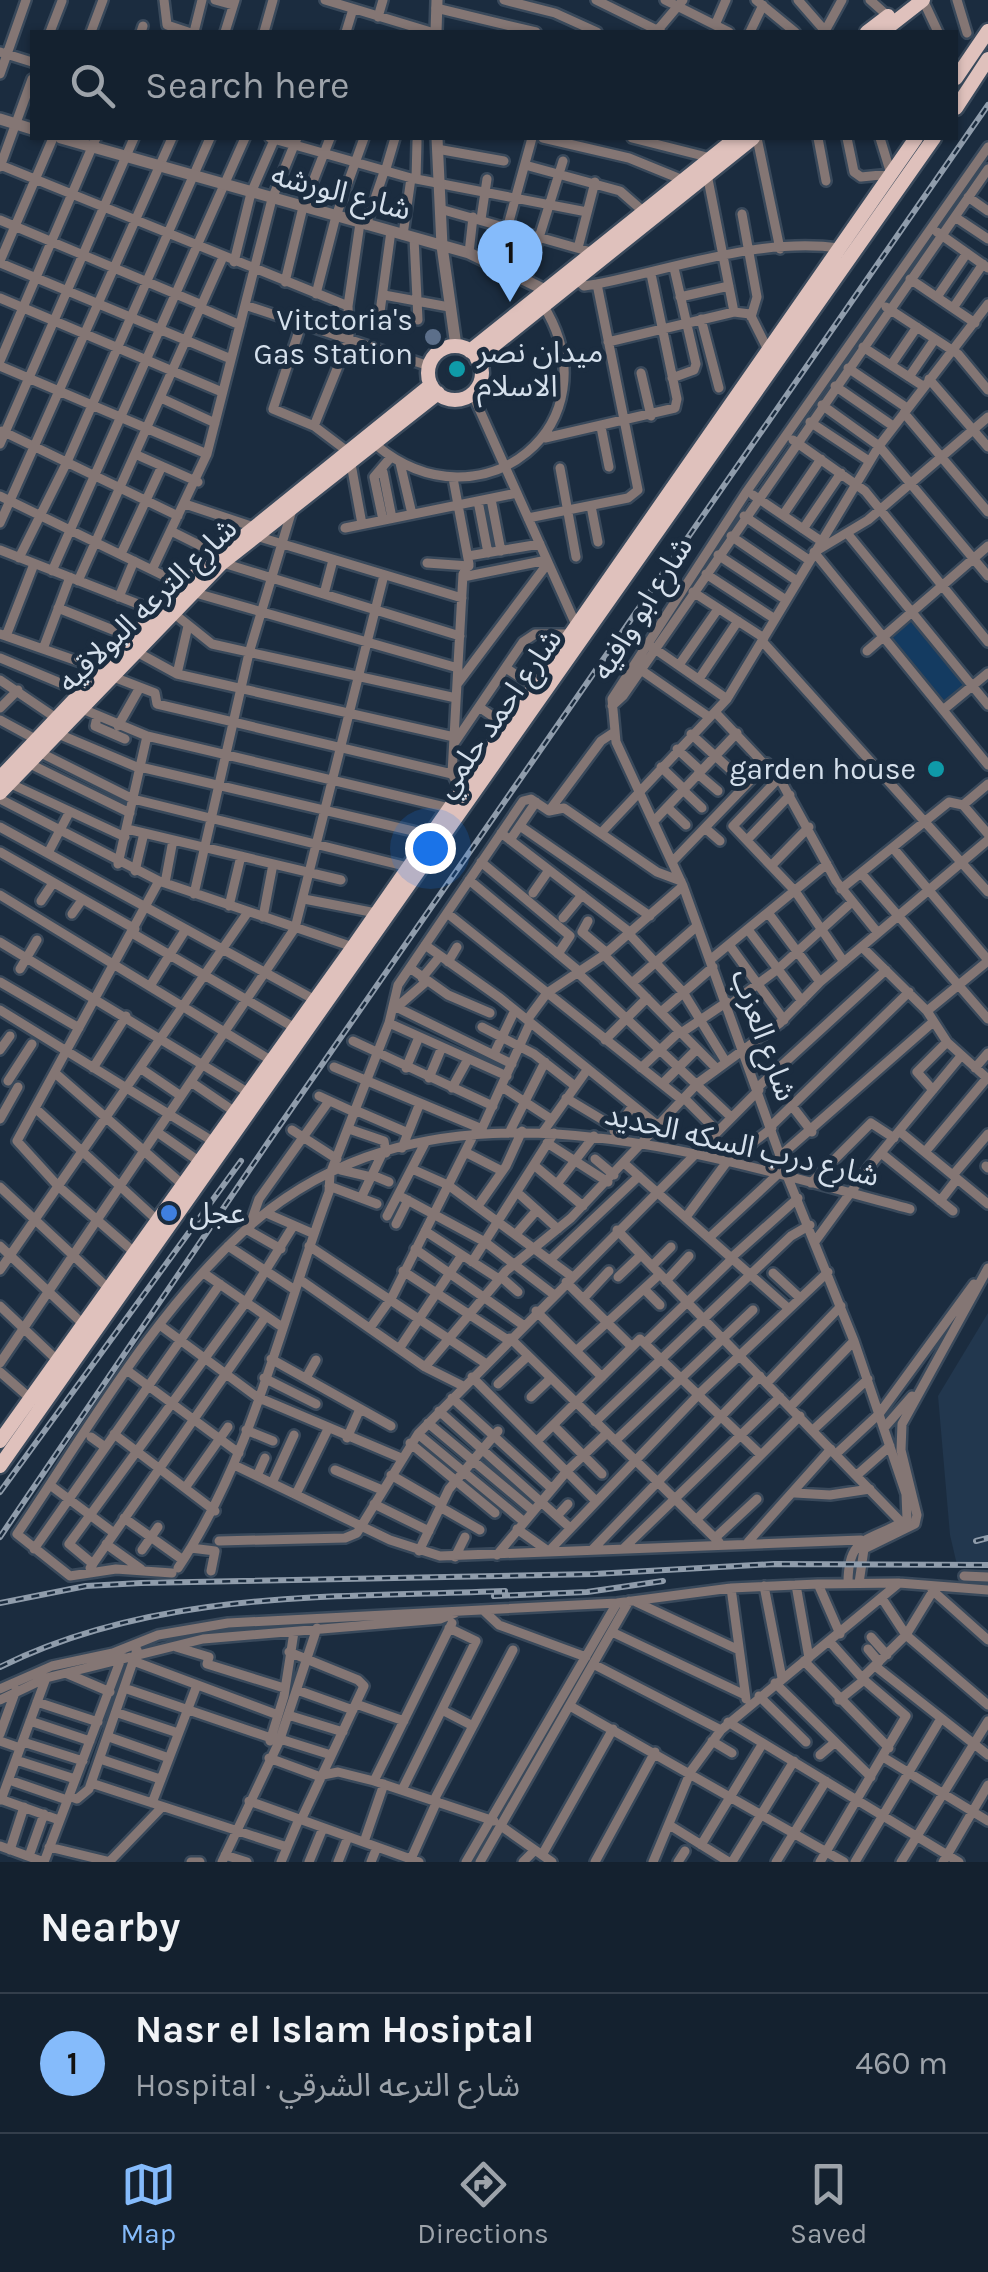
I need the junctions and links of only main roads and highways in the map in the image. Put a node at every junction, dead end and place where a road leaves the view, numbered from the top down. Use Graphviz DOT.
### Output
graph roads {
  1 [pos="908,0"];
  2 [pos="923,0"];
  3 [pos="887,22"];
  4 [pos="988,31"];
  5 [pos="967,59"];
  6 [pos="986,61"];
  7 [pos="958,75"];
  8 [pos="958,98"];
  9 [pos="733,140"];
  10 [pos="752,140"];
  11 [pos="915,140"];
  12 [pos="933,140"];
  13 [pos="544,298"];
  14 [pos="468,352"];
  15 [pos="434,389"];
  16 [pos="349,457"];
  17 [pos="254,531"];
  18 [pos="35,751"];
  19 [pos="3,780"];
  20 [pos="75,1349"];
  21 [pos="1,1438"];
  22 [pos="0,1466"];
  1 -- 3 [label="main road"];
  2 -- 3 [label="main road"];
  4 -- 5 [label="main road"];
  5 -- 6 [label="main road"];
  5 -- 7 [label="main road"];
  6 -- 8 [label="main road"];
  9 -- 13 [label="main road"];
  10 -- 13 [label="main road"];
  11 -- 20 [label="main road, شارع احمد حلمي"];
  12 -- 20 [label="main road, شارع احمد حلمي"];
  13 -- 14 [label="main road"];
  14 -- 15 [label="main road"];
  14 -- 15 [label="main road"];
  15 -- 16 [label="main road, شارع الترعه البولاقيه"];
  15 -- 16 [label="main road, شارع الترعه البولاقيه"];
  16 -- 17 [label="main road, شارع الترعه البولاقيه"];
  16 -- 17 [label="main road, شارع الترعه البولاقيه"];
  17 -- 18 [label="main road, شارع الترعه البولاقيه"];
  18 -- 19 [label="main road, شارع الترعه البولاقيه"];
  18 -- 19 [label="main road, شارع الترعه البولاقيه"];
  20 -- 21 [label="main road, شارع احمد حلمي"];
  20 -- 22 [label="main road, شارع احمد حلمي"];
}
